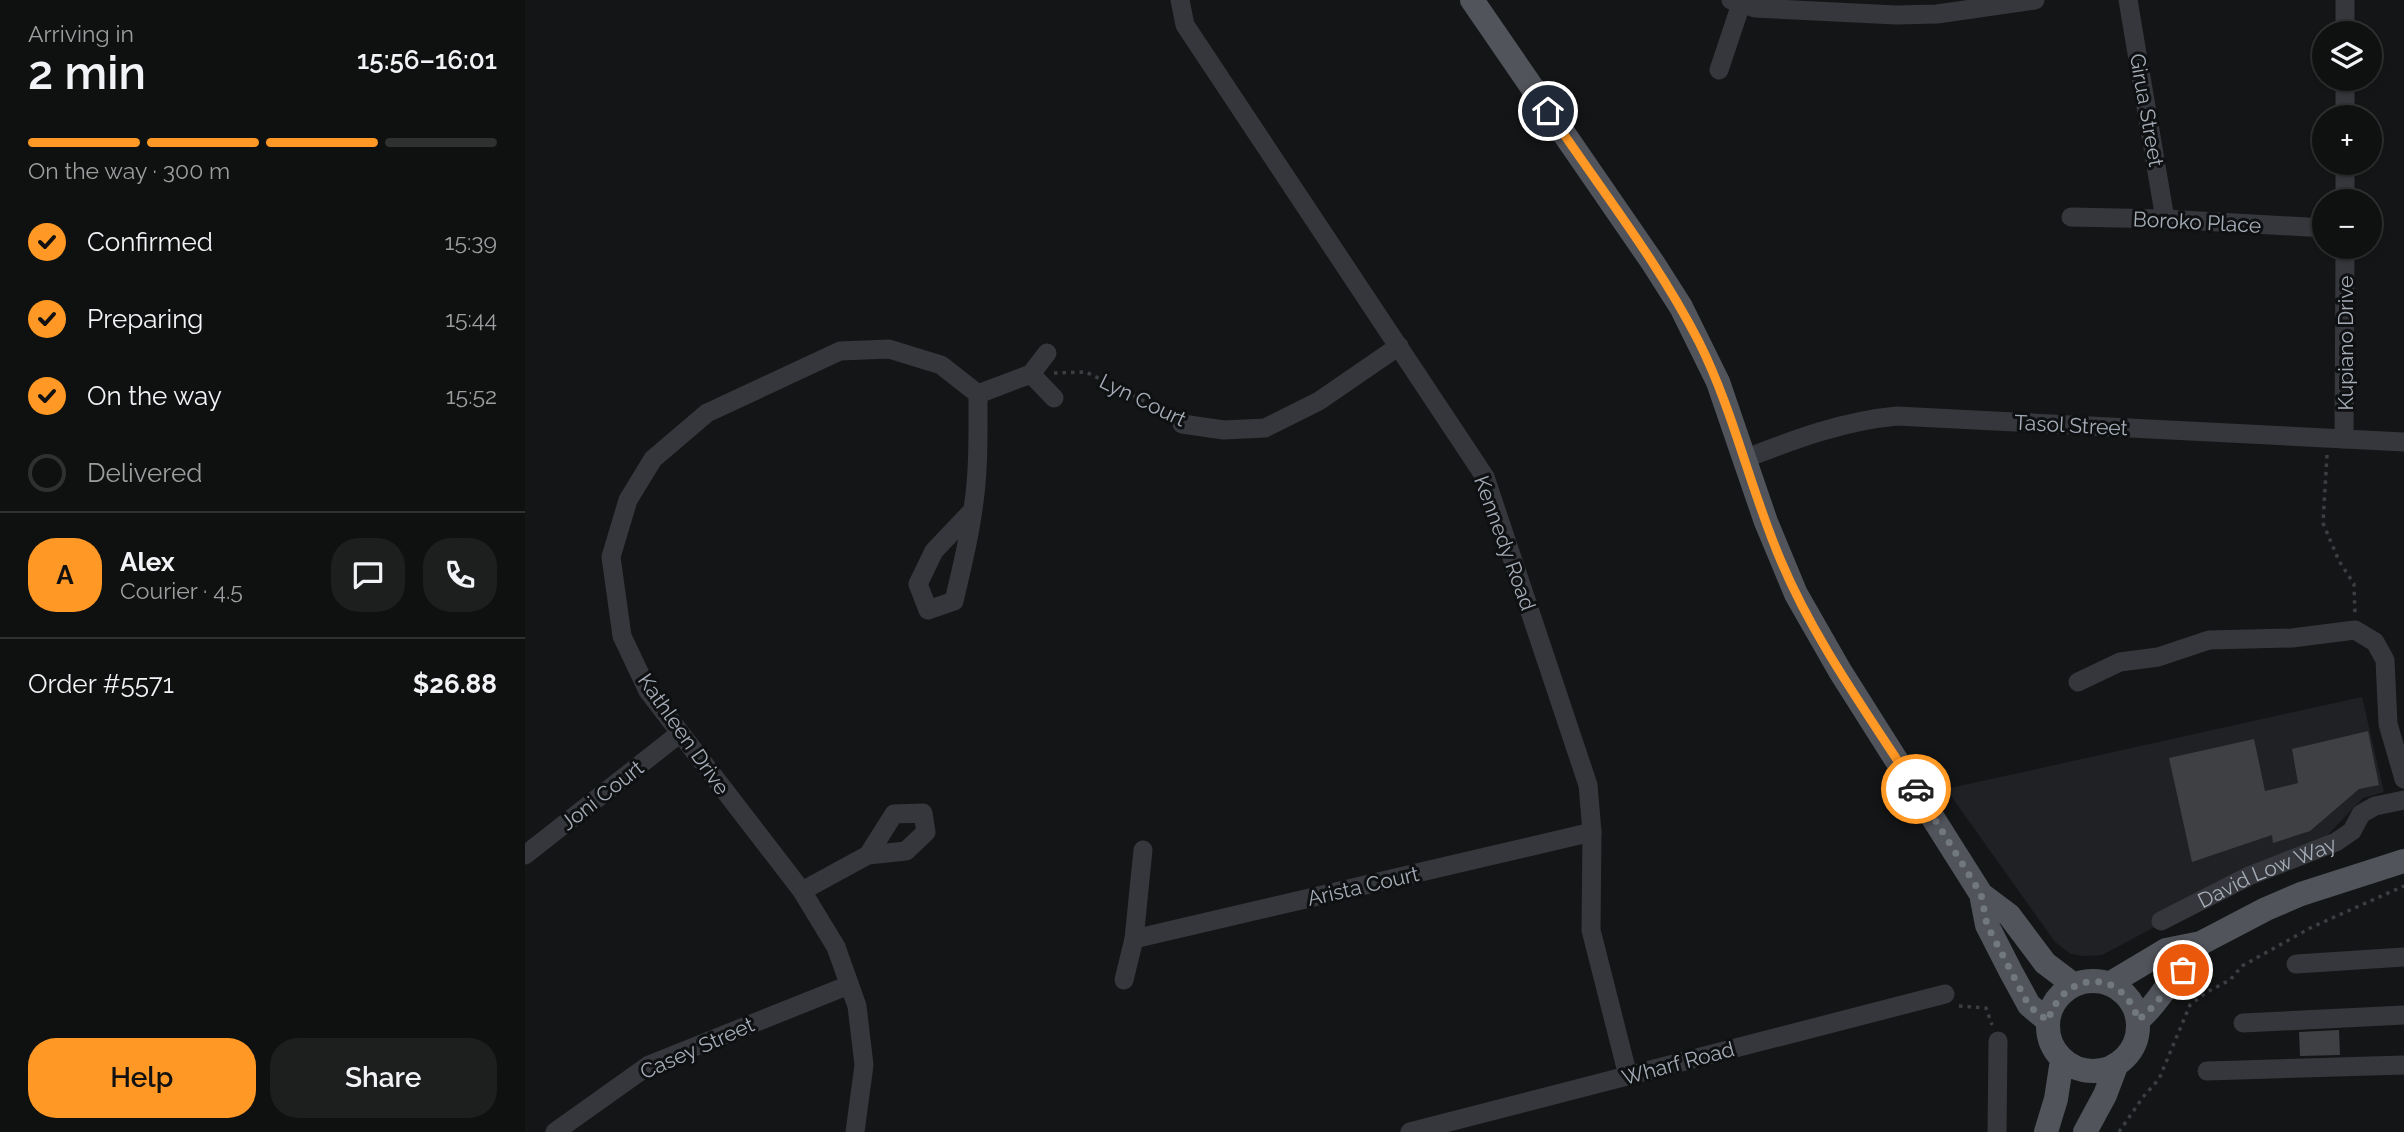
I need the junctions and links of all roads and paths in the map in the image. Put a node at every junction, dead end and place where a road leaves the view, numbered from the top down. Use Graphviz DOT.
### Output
graph roads {
  1 [pos="1180,0"];
  2 [pos="1472,0"];
  3 [pos="2035,0"];
  4 [pos="2128,0"];
  5 [pos="2345,0"];
  6 [pos="1736,2"];
  7 [pos="2345,21"];
  8 [pos="1719,70"];
  9 [pos="2071,217"];
  10 [pos="2165,219"];
  11 [pos="2312,227"];
  12 [pos="2344,259"];
  13 [pos="1399,346"];
  14 [pos="1047,353"];
  15 [pos="1031,374"];
  16 [pos="978,394"];
  17 [pos="1054,398"];
  18 [pos="1182,424"];
  19 [pos="2336,439"];
  20 [pos="2404,442"];
  21 [pos="1744,458"];
  22 [pos="973,510"];
  23 [pos="2355,630"];
  24 [pos="2078,682"];
  25 [pos="679,734"];
  26 [pos="2404,779"];
  27 [pos="2404,800"];
  28 [pos="1593,832"];
  29 [pos="1143,850"];
  30 [pos="525,855"];
  31 [pos="868,855"];
  32 [pos="2404,861"];
  33 [pos="2404,886"];
  34 [pos="802,891"];
  35 [pos="1981,894"];
  36 [pos="2161,921"];
  37 [pos="1134,939"];
  38 [pos="2201,943"];
  39 [pos="2404,957"];
  40 [pos="2296,964"];
  41 [pos="1124,980"];
  42 [pos="2109,984"];
  43 [pos="849,985"];
  44 [pos="2074,985"];
  45 [pos="1945,994"];
  46 [pos="2404,1015"];
  47 [pos="2138,1020"];
  48 [pos="2048,1021"];
  49 [pos="2243,1023"];
  50 [pos="1998,1041"];
  51 [pos="2062,1060"];
  52 [pos="2404,1065"];
  53 [pos="2116,1066"];
  54 [pos="2207,1071"];
  55 [pos="1628,1076"];
  56 [pos="555,1132"];
  57 [pos="855,1132"];
  58 [pos="1410,1132"];
  59 [pos="1997,1132"];
  60 [pos="2046,1132"];
  61 [pos="2085,1132"];
  62 [pos="2119,1132"];
  1 -- 13 [label="street, Kennedy Road"];
  2 -- 21 [label="main road"];
  3 -- 6 [label="street"];
  4 -- 10 [label="street, Girua Street"];
  5 -- 7 [label="street"];
  6 -- 8 [label="street"];
  9 -- 10 [label="street, Boroko Place"];
  10 -- 11 [label="street, Boroko Place"];
  12 -- 19 [label="street, Kupiano Drive"];
  13 -- 18 [label="street, Lyn Court"];
  13 -- 28 [label="street, Kennedy Road"];
  14 -- 15 [label="street"];
  15 -- 16 [label="street"];
  15 -- 17 [label="street"];
  15 -- 18 [label="path, Lyn Court"];
  16 -- 22 [label="street"];
  16 -- 25 [label="street, Kathleen Drive"];
  19 -- 20 [label="street, Tasol Street"];
  19 -- 21 [label="street, Tasol Street"];
  19 -- 23 [label="path"];
  21 -- 35 [label="main road"];
  22 -- 22 [label="street"];
  23 -- 24 [label="street"];
  23 -- 26 [label="street"];
  25 -- 30 [label="street, Joni Court"];
  25 -- 34 [label="street, Kathleen Drive"];
  27 -- 36 [label="street, David Low Way"];
  28 -- 37 [label="street, Arista Court"];
  28 -- 55 [label="street, Kennedy Road"];
  29 -- 37 [label="street"];
  31 -- 34 [label="street"];
  32 -- 38 [label="main road, David Low Way"];
  33 -- 62 [label="path"];
  34 -- 43 [label="street, Kathleen Drive"];
  35 -- 44 [label="main road"];
  35 -- 48 [label="main road"];
  37 -- 41 [label="street"];
  38 -- 42 [label="main road, David Low Way"];
  38 -- 47 [label="main road, David Low Way"];
  39 -- 40 [label="street"];
  42 -- 44 [label="main road"];
  42 -- 47 [label="main road"];
  43 -- 56 [label="street, Casey Street"];
  43 -- 57 [label="street, Kathleen Drive"];
  44 -- 48 [label="main road"];
  45 -- 50 [label="path"];
  45 -- 55 [label="street, Wharf Road"];
  46 -- 49 [label="street"];
  47 -- 53 [label="main road"];
  48 -- 51 [label="main road"];
  50 -- 59 [label="street"];
  51 -- 53 [label="main road"];
  51 -- 60 [label="main road"];
  52 -- 54 [label="street"];
  53 -- 61 [label="main road"];
  55 -- 58 [label="street, Wharf Road"];
}
